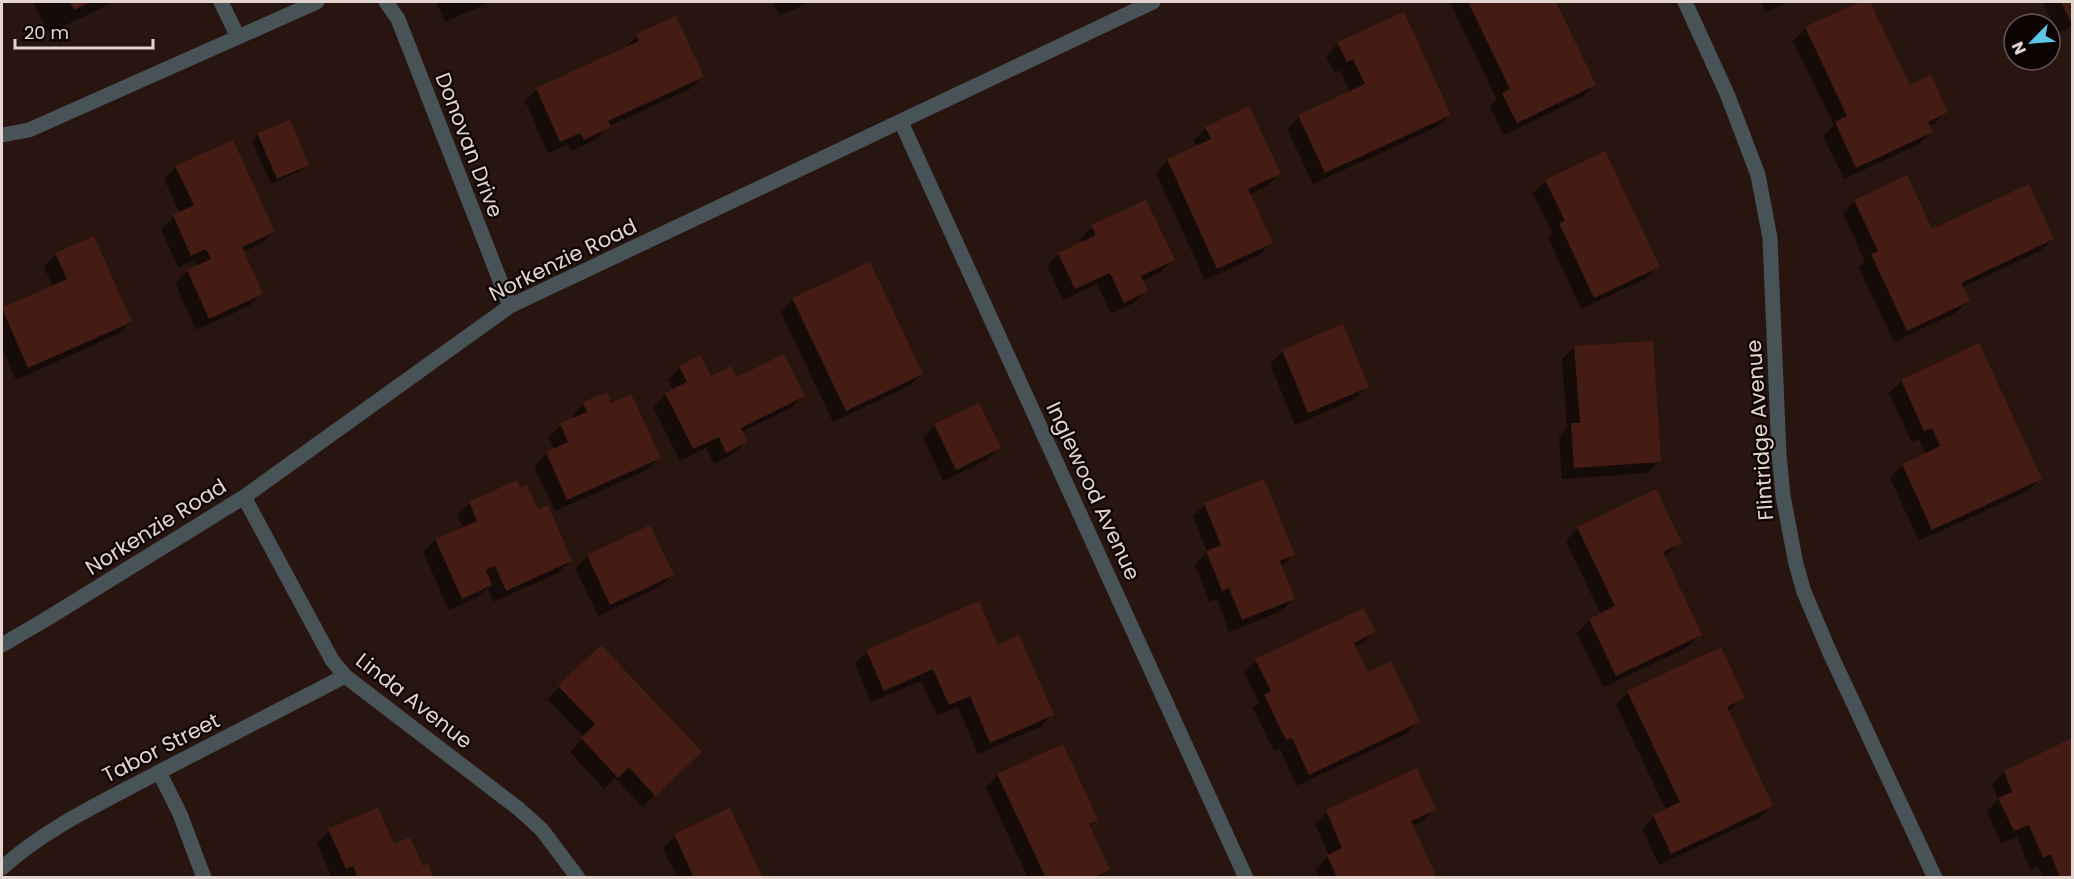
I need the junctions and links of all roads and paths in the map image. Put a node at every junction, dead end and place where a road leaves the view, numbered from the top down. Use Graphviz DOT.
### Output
graph roads {
  1 [pos="221,2"];
  2 [pos="317,2"];
  3 [pos="386,2"];
  4 [pos="1153,2"];
  5 [pos="1685,2"];
  6 [pos="238,37"];
  7 [pos="901,122"];
  8 [pos="2,135"];
  9 [pos="510,306"];
  10 [pos="244,497"];
  11 [pos="2,645"];
  12 [pos="345,676"];
  13 [pos="159,772"];
  14 [pos="2,868"];
  15 [pos="204,878"];
  16 [pos="578,878"];
  17 [pos="1246,878"];
  18 [pos="1935,878"];
  1 -- 6 [label="street"];
  2 -- 6 [label="street"];
  3 -- 9 [label="street, Donovan Drive"];
  4 -- 7 [label="street, Norkenzie Road"];
  5 -- 18 [label="street, Flintridge Avenue"];
  6 -- 8 [label="street"];
  7 -- 9 [label="street, Norkenzie Road"];
  7 -- 17 [label="street, Inglewood Avenue"];
  9 -- 10 [label="street, Norkenzie Road"];
  10 -- 11 [label="street, Norkenzie Road"];
  10 -- 12 [label="street, Linda Avenue"];
  12 -- 13 [label="street, Tabor Street"];
  12 -- 16 [label="street, Linda Avenue"];
  13 -- 14 [label="street, Tabor Street"];
  13 -- 15 [label="street"];
}
